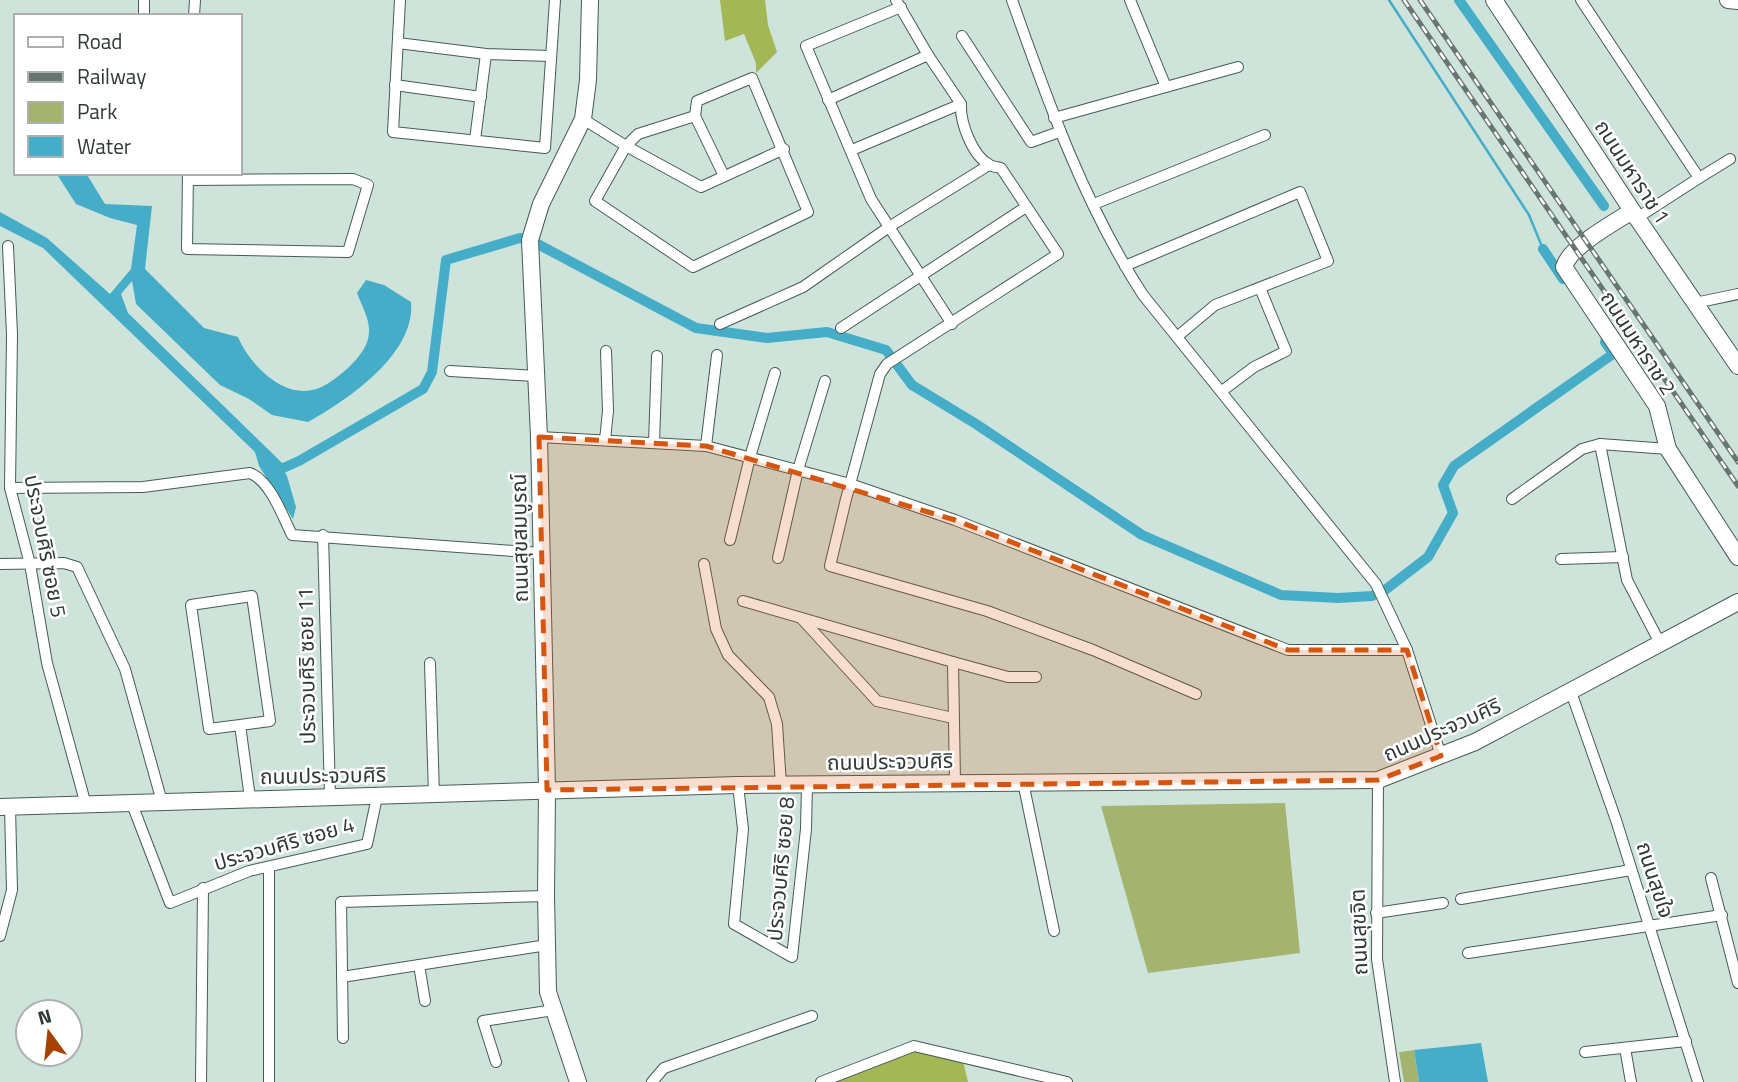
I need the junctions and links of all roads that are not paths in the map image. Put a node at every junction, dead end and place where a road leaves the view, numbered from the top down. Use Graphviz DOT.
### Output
graph roads {
  1 [pos="400,0"];
  2 [pos="555,0"];
  3 [pos="590,0"];
  4 [pos="1012,0"];
  5 [pos="1130,0"];
  6 [pos="1494,0"];
  7 [pos="1581,0"];
  8 [pos="1728,0"];
  9 [pos="1738,1"];
  10 [pos="899,4"];
  11 [pos="962,36"];
  12 [pos="398,43"];
  13 [pos="486,54"];
  14 [pos="928,55"];
  15 [pos="551,56"];
  16 [pos="1238,67"];
  17 [pos="395,85"];
  18 [pos="1166,87"];
  19 [pos="481,97"];
  20 [pos="828,100"];
  21 [pos="961,104"];
  22 [pos="695,116"];
  23 [pos="583,118"];
  24 [pos="1054,118"];
  25 [pos="1059,132"];
  26 [pos="1265,135"];
  27 [pos="475,140"];
  28 [pos="626,146"];
  29 [pos="784,149"];
  30 [pos="852,150"];
  31 [pos="1730,159"];
  32 [pos="989,165"];
  33 [pos="724,176"];
  34 [pos="188,177"];
  35 [pos="1699,178"];
  36 [pos="1094,204"];
  37 [pos="1026,207"];
  38 [pos="1635,214"];
  39 [pos="888,227"];
  40 [pos="8,246"];
  41 [pos="1125,266"];
  42 [pos="920,275"];
  43 [pos="1260,288"];
  44 [pos="1738,294"];
  45 [pos="1695,303"];
  46 [pos="720,324"];
  47 [pos="951,324"];
  48 [pos="842,328"];
  49 [pos="12,334"];
  50 [pos="0,335"];
  51 [pos="1178,336"];
  52 [pos="606,351"];
  53 [pos="718,355"];
  54 [pos="657,356"];
  55 [pos="1738,365"];
  56 [pos="450,370"];
  57 [pos="775,373"];
  58 [pos="536,376"];
  59 [pos="825,382"];
  60 [pos="1222,391"];
  61 [pos="539,437"];
  62 [pos="606,440"];
  63 [pos="654,443"];
  64 [pos="1600,444"];
  65 [pos="706,446"];
  66 [pos="1668,449"];
  67 [pos="750,457"];
  68 [pos="798,470"];
  69 [pos="850,484"];
  70 [pos="10,488"];
  71 [pos="1511,499"];
  72 [pos="323,535"];
  73 [pos="730,540"];
  74 [pos="541,553"];
  75 [pos="1623,557"];
  76 [pos="1738,557"];
  77 [pos="778,558"];
  78 [pos="1562,559"];
  79 [pos="0,564"];
  80 [pos="30,564"];
  81 [pos="704,564"];
  82 [pos="743,601"];
  83 [pos="1738,602"];
  84 [pos="801,618"];
  85 [pos="1661,645"];
  86 [pos="1407,650"];
  87 [pos="953,662"];
  88 [pos="430,663"];
  89 [pos="1036,677"];
  90 [pos="1571,692"];
  91 [pos="1196,694"];
  92 [pos="953,718"];
  93 [pos="240,725"];
  94 [pos="1441,757"];
  95 [pos="1378,780"];
  96 [pos="954,782"];
  97 [pos="1023,782"];
  98 [pos="807,784"];
  99 [pos="738,785"];
  100 [pos="781,785"];
  101 [pos="547,790"];
  102 [pos="434,795"];
  103 [pos="330,796"];
  104 [pos="377,797"];
  105 [pos="250,798"];
  106 [pos="162,802"];
  107 [pos="132,804"];
  108 [pos="86,805"];
  109 [pos="5,807"];
  110 [pos="269,867"];
  111 [pos="1631,870"];
  112 [pos="1711,877"];
  113 [pos="0,886"];
  114 [pos="203,888"];
  115 [pos="12,890"];
  116 [pos="546,896"];
  117 [pos="1461,899"];
  118 [pos="1443,902"];
  119 [pos="1376,913"];
  120 [pos="1721,915"];
  121 [pos="1649,926"];
  122 [pos="1055,931"];
  123 [pos="0,936"];
  124 [pos="547,945"];
  125 [pos="1468,953"];
  126 [pos="1735,959"];
  127 [pos="419,965"];
  128 [pos="342,977"];
  129 [pos="1738,983"];
  130 [pos="425,1001"];
  131 [pos="554,1010"];
  132 [pos="812,1016"];
  133 [pos="343,1038"];
  134 [pos="1686,1041"];
  135 [pos="1625,1048"];
  136 [pos="1585,1052"];
  137 [pos="496,1062"];
  138 [pos="1008,1068"];
  139 [pos="201,1082"];
  140 [pos="269,1082"];
  141 [pos="578,1082"];
  142 [pos="652,1082"];
  143 [pos="821,1082"];
  144 [pos="1011,1082"];
  145 [pos="1067,1082"];
  146 [pos="1395,1082"];
  147 [pos="1631,1082"];
  148 [pos="1698,1082"];
  1 -- 12 [label="street"];
  2 -- 15 [label="street"];
  3 -- 23 [label="street, ถนนสุขสมบูรณ์"];
  4 -- 24 [label="street"];
  5 -- 18 [label="street"];
  6 -- 38 [label="street, ถนนมหาราช 1"];
  7 -- 35 [label="street"];
  8 -- 9 [label="street"];
  10 -- 14 [label="street"];
  10 -- 20 [label="street"];
  11 -- 25 [label="street"];
  12 -- 13 [label="street"];
  12 -- 17 [label="street"];
  13 -- 15 [label="street"];
  13 -- 19 [label="street"];
  14 -- 20 [label="street"];
  14 -- 21 [label="street"];
  15 -- 27 [label="street"];
  16 -- 18 [label="street"];
  17 -- 19 [label="street"];
  17 -- 27 [label="street"];
  18 -- 24 [label="street"];
  19 -- 27 [label="street"];
  20 -- 30 [label="street"];
  21 -- 30 [label="street"];
  21 -- 32 [label="street"];
  22 -- 28 [label="street"];
  22 -- 29 [label="street"];
  22 -- 33 [label="street"];
  23 -- 28 [label="street"];
  23 -- 58 [label="street, ถนนสุขสมบูรณ์"];
  24 -- 25 [label="street"];
  25 -- 36 [label="street"];
  26 -- 36 [label="street"];
  28 -- 29 [label="street"];
  28 -- 33 [label="street"];
  29 -- 33 [label="street"];
  30 -- 39 [label="street"];
  31 -- 35 [label="street"];
  32 -- 37 [label="street"];
  32 -- 39 [label="street"];
  34 -- 34 [label="street"];
  35 -- 38 [label="street"];
  36 -- 41 [label="street"];
  37 -- 42 [label="street"];
  37 -- 47 [label="street"];
  38 -- 45 [label="street, ถนนมหาราช 1"];
  38 -- 66 [label="street, ถนนมหาราช 2"];
  39 -- 42 [label="street"];
  39 -- 46 [label="street"];
  40 -- 49 [label="street, ประจวบศิริ ซอย 5"];
  41 -- 43 [label="street"];
  41 -- 51 [label="street"];
  42 -- 47 [label="street"];
  42 -- 48 [label="street"];
  43 -- 51 [label="street"];
  43 -- 60 [label="street"];
  44 -- 45 [label="street"];
  45 -- 55 [label="street, ถนนมหาราช 1"];
  47 -- 69 [label="street"];
  49 -- 50 [label="street"];
  49 -- 70 [label="street, ประจวบศิริ ซอย 5"];
  51 -- 60 [label="street"];
  52 -- 62 [label="street"];
  53 -- 65 [label="street"];
  54 -- 63 [label="street"];
  56 -- 58 [label="street"];
  57 -- 67 [label="street"];
  58 -- 61 [label="street, ถนนสุขสมบูรณ์"];
  59 -- 68 [label="street"];
  60 -- 86 [label="street"];
  61 -- 62 [label="street"];
  61 -- 74 [label="street, ถนนสุขสมบูรณ์"];
  62 -- 63 [label="street"];
  63 -- 65 [label="street"];
  64 -- 66 [label="street"];
  64 -- 71 [label="street"];
  64 -- 75 [label="street"];
  65 -- 67 [label="street"];
  66 -- 76 [label="street, ถนนมหาราช 2"];
  67 -- 68 [label="street"];
  67 -- 73 [label="street"];
  68 -- 69 [label="street"];
  68 -- 77 [label="street"];
  69 -- 86 [label="street"];
  69 -- 91 [label="street"];
  70 -- 72 [label="street"];
  70 -- 80 [label="street, ประจวบศิริ ซอย 5"];
  72 -- 74 [label="street"];
  72 -- 103 [label="street, ประจวบศิริ ซอย 11"];
  74 -- 101 [label="street, ถนนสุขสมบูรณ์"];
  75 -- 78 [label="street"];
  75 -- 85 [label="street"];
  79 -- 80 [label="street"];
  80 -- 106 [label="street"];
  80 -- 108 [label="street, ประจวบศิริ ซอย 5"];
  81 -- 100 [label="street"];
  82 -- 84 [label="street"];
  83 -- 85 [label="street, ถนนประจวบศิริ"];
  84 -- 87 [label="street"];
  84 -- 92 [label="street"];
  85 -- 90 [label="street, ถนนประจวบศิริ"];
  86 -- 94 [label="street"];
  87 -- 89 [label="street"];
  87 -- 92 [label="street"];
  88 -- 102 [label="street"];
  90 -- 94 [label="street, ถนนประจวบศิริ"];
  90 -- 111 [label="street, ถนนสุขใจ"];
  92 -- 96 [label="street"];
  93 -- 93 [label="street"];
  93 -- 105 [label="street"];
  94 -- 95 [label="street, ถนนประจวบศิริ"];
  95 -- 97 [label="street, ถนนประจวบศิริ"];
  95 -- 119 [label="street, ถนนสุขจิต"];
  96 -- 97 [label="street, ถนนประจวบศิริ"];
  96 -- 98 [label="street, ถนนประจวบศิริ"];
  97 -- 122 [label="street"];
  98 -- 99 [label="street, ประจวบศิริ ซอย 8"];
  98 -- 100 [label="street, ถนนประจวบศิริ"];
  99 -- 100 [label="street, ถนนประจวบศิริ"];
  99 -- 101 [label="street, ถนนประจวบศิริ"];
  101 -- 102 [label="street, ถนนประจวบศิริ"];
  101 -- 116 [label="street, ถนนสุขสมบูรณ์"];
  102 -- 104 [label="street, ถนนประจวบศิริ"];
  103 -- 104 [label="street, ถนนประจวบศิริ"];
  103 -- 105 [label="street, ถนนประจวบศิริ"];
  104 -- 110 [label="street, ประจวบศิริ ซอย 4"];
  105 -- 106 [label="street, ถนนประจวบศิริ"];
  106 -- 107 [label="street, ถนนประจวบศิริ"];
  107 -- 108 [label="street, ถนนประจวบศิริ"];
  107 -- 114 [label="street, ประจวบศิริ ซอย 4"];
  108 -- 109 [label="street, ถนนประจวบศิริ"];
  109 -- 115 [label="street"];
  110 -- 114 [label="street, ประจวบศิริ ซอย 4"];
  110 -- 140 [label="street"];
  111 -- 117 [label="street"];
  111 -- 121 [label="street, ถนนสุขใจ"];
  112 -- 120 [label="street"];
  113 -- 115 [label="street"];
  114 -- 139 [label="street"];
  115 -- 123 [label="street"];
  116 -- 124 [label="street, ถนนสุขสมบูรณ์"];
  116 -- 128 [label="street"];
  118 -- 119 [label="street"];
  119 -- 146 [label="street, ถนนสุขจิต"];
  120 -- 121 [label="street"];
  120 -- 126 [label="street"];
  121 -- 125 [label="street"];
  121 -- 134 [label="street, ถนนสุขใจ"];
  124 -- 127 [label="street"];
  124 -- 131 [label="street, ถนนสุขสมบูรณ์"];
  126 -- 129 [label="street"];
  127 -- 128 [label="street"];
  127 -- 130 [label="street"];
  128 -- 133 [label="street"];
  131 -- 137 [label="street"];
  131 -- 141 [label="street, ถนนสุขสมบูรณ์"];
  132 -- 142 [label="street"];
  134 -- 135 [label="street"];
  134 -- 148 [label="street, ถนนสุขใจ"];
  135 -- 136 [label="street"];
  135 -- 147 [label="street"];
  138 -- 143 [label="street"];
  138 -- 144 [label="street"];
  138 -- 145 [label="street"];
}
